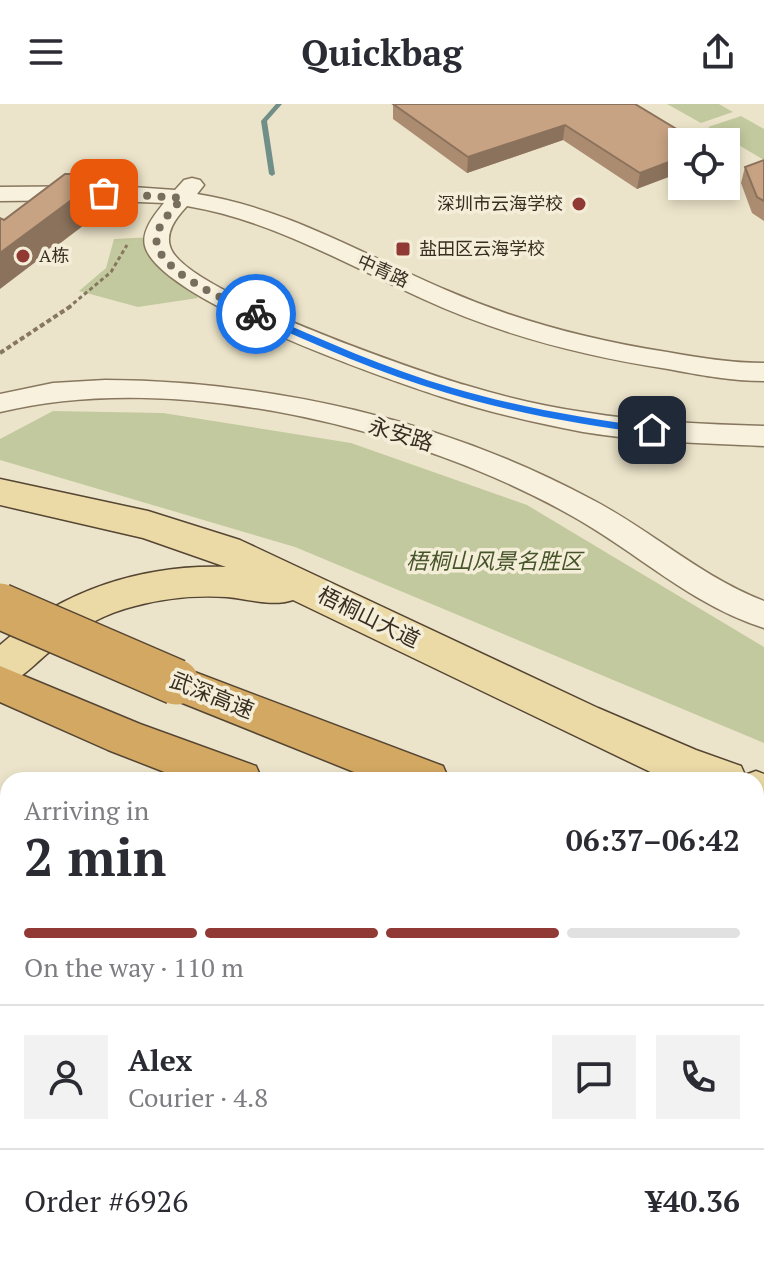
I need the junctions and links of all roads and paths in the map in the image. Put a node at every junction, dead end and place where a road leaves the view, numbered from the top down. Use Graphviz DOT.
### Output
graph roads {
  1 [pos="0,182"];
  2 [pos="187,192"];
  3 [pos="0,194"];
  4 [pos="84,294"];
  5 [pos="764,352"];
  6 [pos="0,353"];
  7 [pos="764,372"];
  8 [pos="0,403"];
  9 [pos="764,436"];
  10 [pos="0,492"];
  11 [pos="0,606"];
  12 [pos="360,612"];
  13 [pos="764,615"];
  14 [pos="0,670"];
  15 [pos="0,683"];
  16 [pos="218,772"];
  17 [pos="406,772"];
  18 [pos="701,772"];
  1 -- 2 [label="street, 中青路"];
  2 -- 3 [label="street, 中青路"];
  2 -- 5 [label="street, 中青路"];
  2 -- 7 [label="street, 中青路"];
  2 -- 9 [label="street"];
  4 -- 6 [label="path"];
  8 -- 13 [label="street, 永安路"];
  10 -- 12 [label="main road, 梧桐山大道"];
  11 -- 17 [label="highway, 武深高速, bridge"];
  12 -- 14 [label="main road"];
  12 -- 18 [label="main road, 梧桐山大道"];
  15 -- 16 [label="highway"];
}
